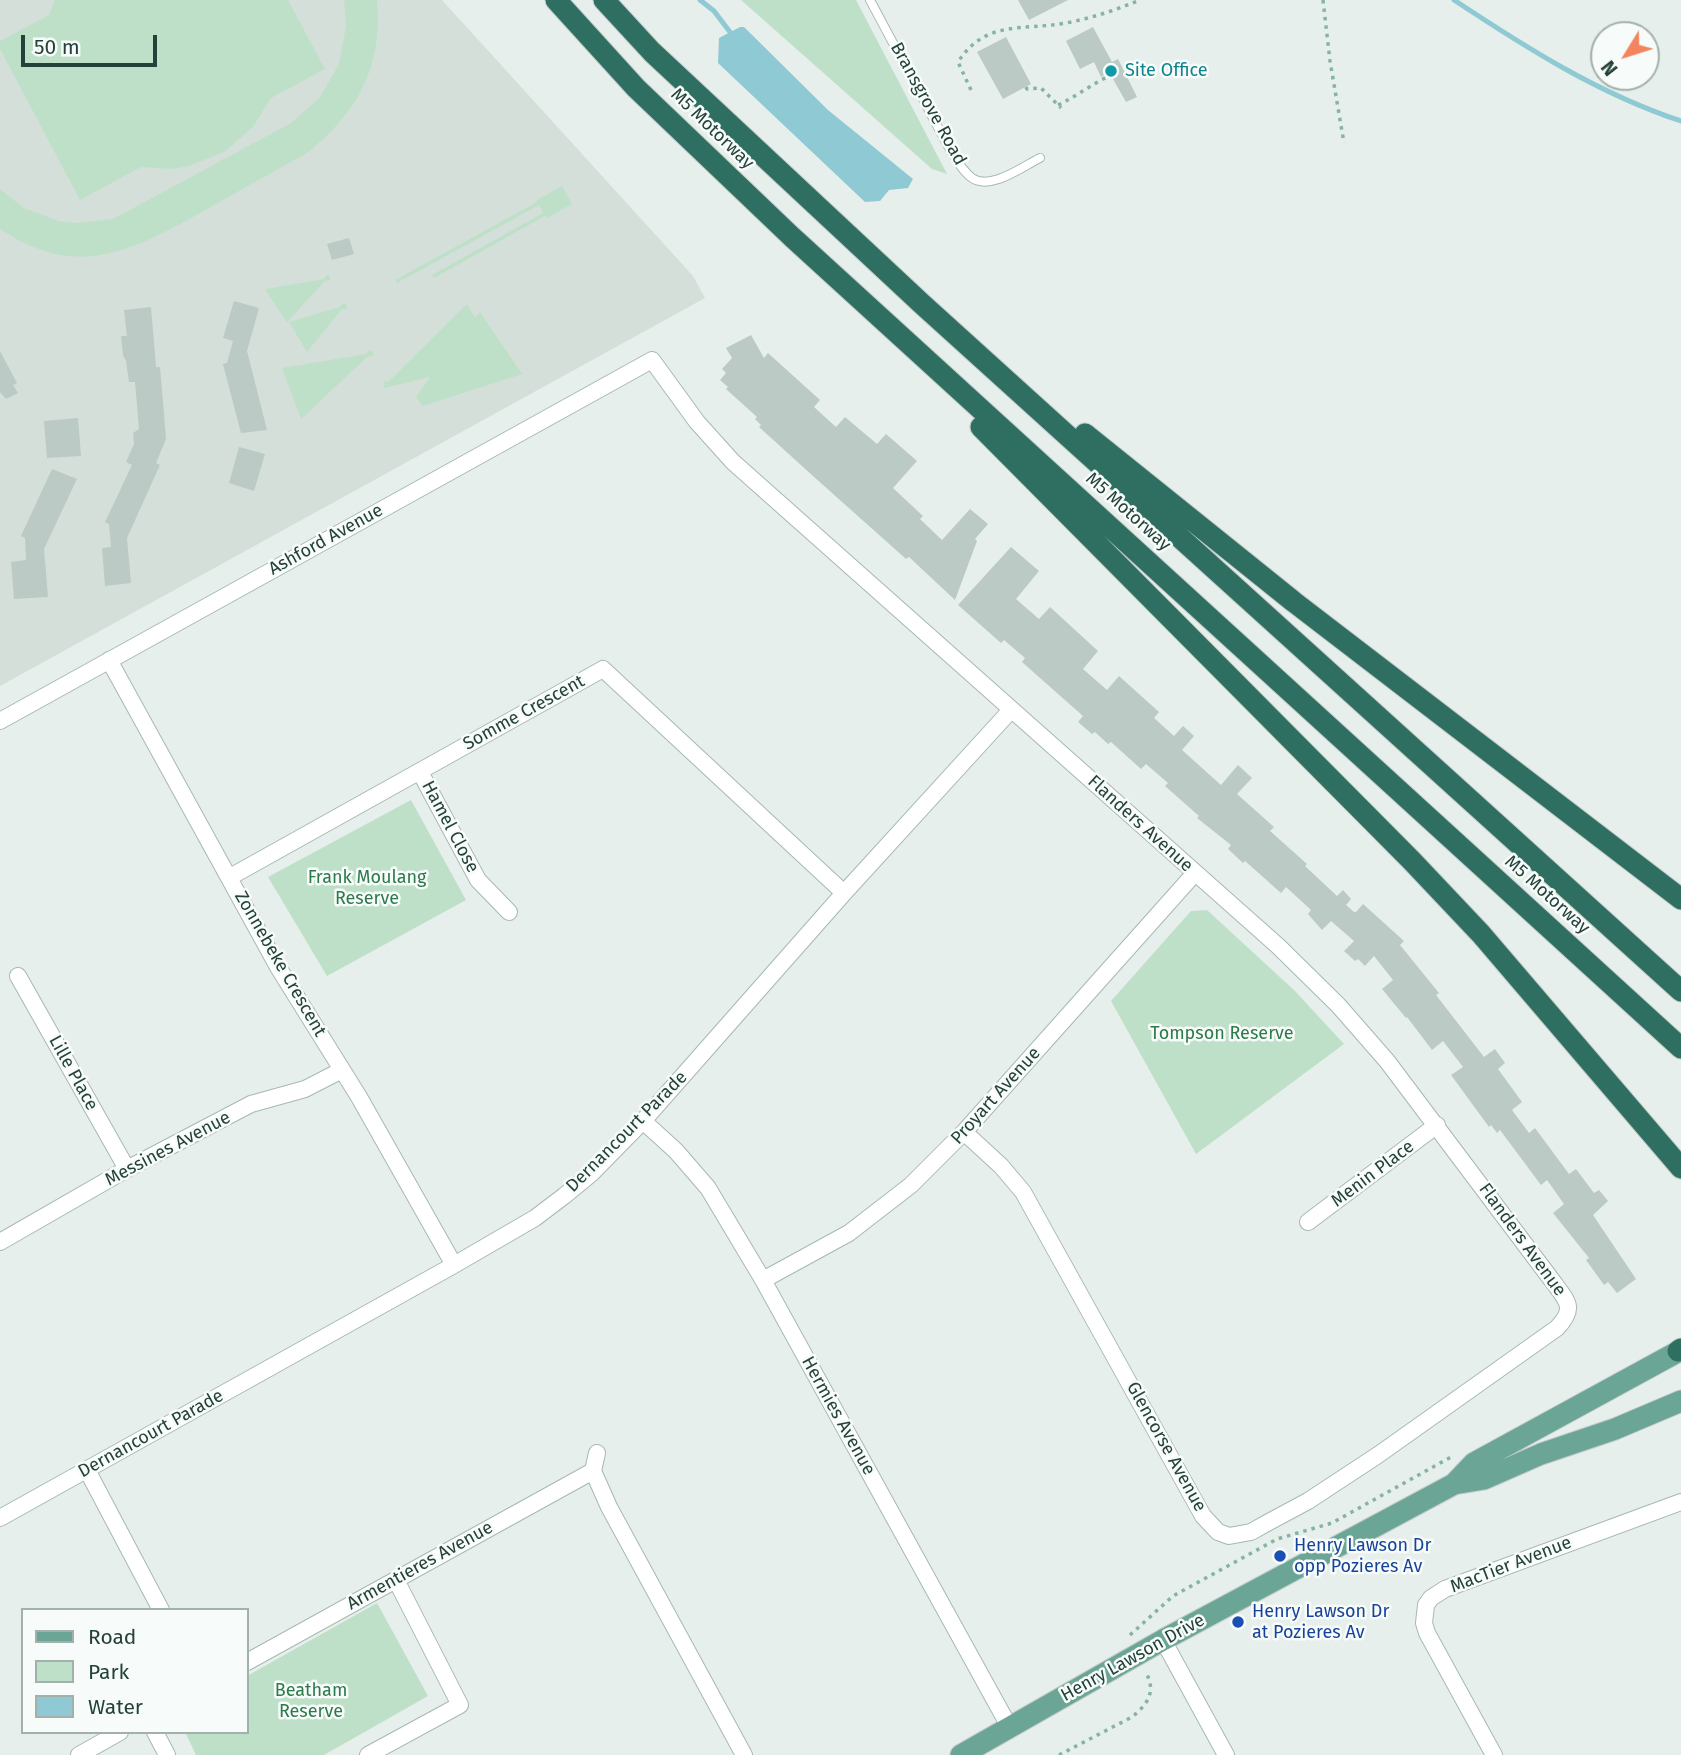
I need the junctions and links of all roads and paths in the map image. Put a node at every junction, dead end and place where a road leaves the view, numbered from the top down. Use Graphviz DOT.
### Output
graph roads {
  1 [pos="556,0"];
  2 [pos="604,0"];
  3 [pos="870,0"];
  4 [pos="1140,0"];
  5 [pos="1324,0"];
  6 [pos="1111,75"];
  7 [pos="1026,87"];
  8 [pos="971,90"];
  9 [pos="1344,143"];
  10 [pos="1040,158"];
  11 [pos="792,237"];
  12 [pos="922,304"];
  13 [pos="652,360"];
  14 [pos="109,660"];
  15 [pos="1011,710"];
  16 [pos="0,720"];
  17 [pos="420,772"];
  18 [pos="1195,873"];
  19 [pos="230,877"];
  20 [pos="844,893"];
  21 [pos="1681,899"];
  22 [pos="509,912"];
  23 [pos="18,976"];
  24 [pos="1681,991"];
  25 [pos="1681,1048"];
  26 [pos="342,1070"];
  27 [pos="643,1121"];
  28 [pos="1437,1125"];
  29 [pos="964,1132"];
  30 [pos="1681,1168"];
  31 [pos="127,1169"];
  32 [pos="1308,1222"];
  33 [pos="0,1242"];
  34 [pos="454,1265"];
  35 [pos="763,1280"];
  36 [pos="1557,1328"];
  37 [pos="1680,1350"];
  38 [pos="1681,1401"];
  39 [pos="597,1453"];
  40 [pos="1452,1457"];
  41 [pos="87,1470"];
  42 [pos="593,1471"];
  43 [pos="1454,1484"];
  44 [pos="1680,1504"];
  45 [pos="0,1518"];
  46 [pos="396,1580"];
  47 [pos="160,1608"];
  48 [pos="1126,1638"];
  49 [pos="1163,1640"];
  50 [pos="248,1661"];
  51 [pos="1149,1677"];
  52 [pos="1010,1728"];
  53 [pos="116,1734"];
  54 [pos="156,1734"];
  55 [pos="79,1755"];
  56 [pos="167,1755"];
  57 [pos="368,1755"];
  58 [pos="744,1755"];
  59 [pos="961,1755"];
  60 [pos="1059,1755"];
  61 [pos="1226,1755"];
  62 [pos="1494,1755"];
  1 -- 11 [label="highway, M5 Motorway"];
  2 -- 12 [label="highway, M5 Motorway"];
  3 -- 10 [label="lane, Bransgrove Road"];
  4 -- 8 [label="path"];
  5 -- 9 [label="path"];
  6 -- 7 [label="path"];
  11 -- 25 [label="highway, M5 Motorway"];
  11 -- 30 [label="highway"];
  12 -- 21 [label="highway"];
  12 -- 24 [label="highway, M5 Motorway"];
  13 -- 14 [label="street, Ashford Avenue"];
  13 -- 15 [label="street, Flanders Avenue"];
  14 -- 16 [label="street, Ashford Avenue"];
  14 -- 19 [label="street, Zonnebeke Crescent"];
  15 -- 18 [label="street, Flanders Avenue"];
  15 -- 20 [label="street, Dernancourt Parade"];
  17 -- 19 [label="street, Somme Crescent"];
  17 -- 20 [label="street, Somme Crescent"];
  17 -- 22 [label="street, Hamel Close"];
  18 -- 28 [label="street, Flanders Avenue"];
  18 -- 29 [label="street, Proyart Avenue"];
  19 -- 26 [label="street, Zonnebeke Crescent"];
  20 -- 27 [label="street, Dernancourt Parade"];
  23 -- 31 [label="street, Lille Place"];
  26 -- 31 [label="street, Messines Avenue"];
  26 -- 34 [label="street, Zonnebeke Crescent"];
  27 -- 34 [label="street, Dernancourt Parade"];
  27 -- 35 [label="street, Hermies Avenue"];
  28 -- 32 [label="street, Menin Place"];
  28 -- 36 [label="street, Flanders Avenue"];
  29 -- 35 [label="street, Proyart Avenue"];
  29 -- 36 [label="street, Glencorse Avenue"];
  31 -- 33 [label="street, Messines Avenue"];
  34 -- 41 [label="street, Dernancourt Parade"];
  35 -- 52 [label="street, Hermies Avenue"];
  37 -- 43 [label="main road, Henry Lawson Drive"];
  38 -- 43 [label="main road, Henry Lawson Drive"];
  39 -- 42 [label="street"];
  40 -- 48 [label="path"];
  41 -- 45 [label="street, Dernancourt Parade"];
  41 -- 47 [label="street"];
  42 -- 46 [label="street, Armentieres Avenue"];
  42 -- 58 [label="street"];
  43 -- 49 [label="main road, Henry Lawson Drive"];
  44 -- 62 [label="street, MacTier Avenue"];
  46 -- 50 [label="street, Armentieres Avenue"];
  46 -- 57 [label="street"];
  49 -- 52 [label="main road, Henry Lawson Drive"];
  49 -- 61 [label="street"];
  51 -- 60 [label="path"];
  52 -- 59 [label="main road, Henry Lawson Drive"];
  53 -- 55 [label="street"];
  54 -- 56 [label="street"];
}
